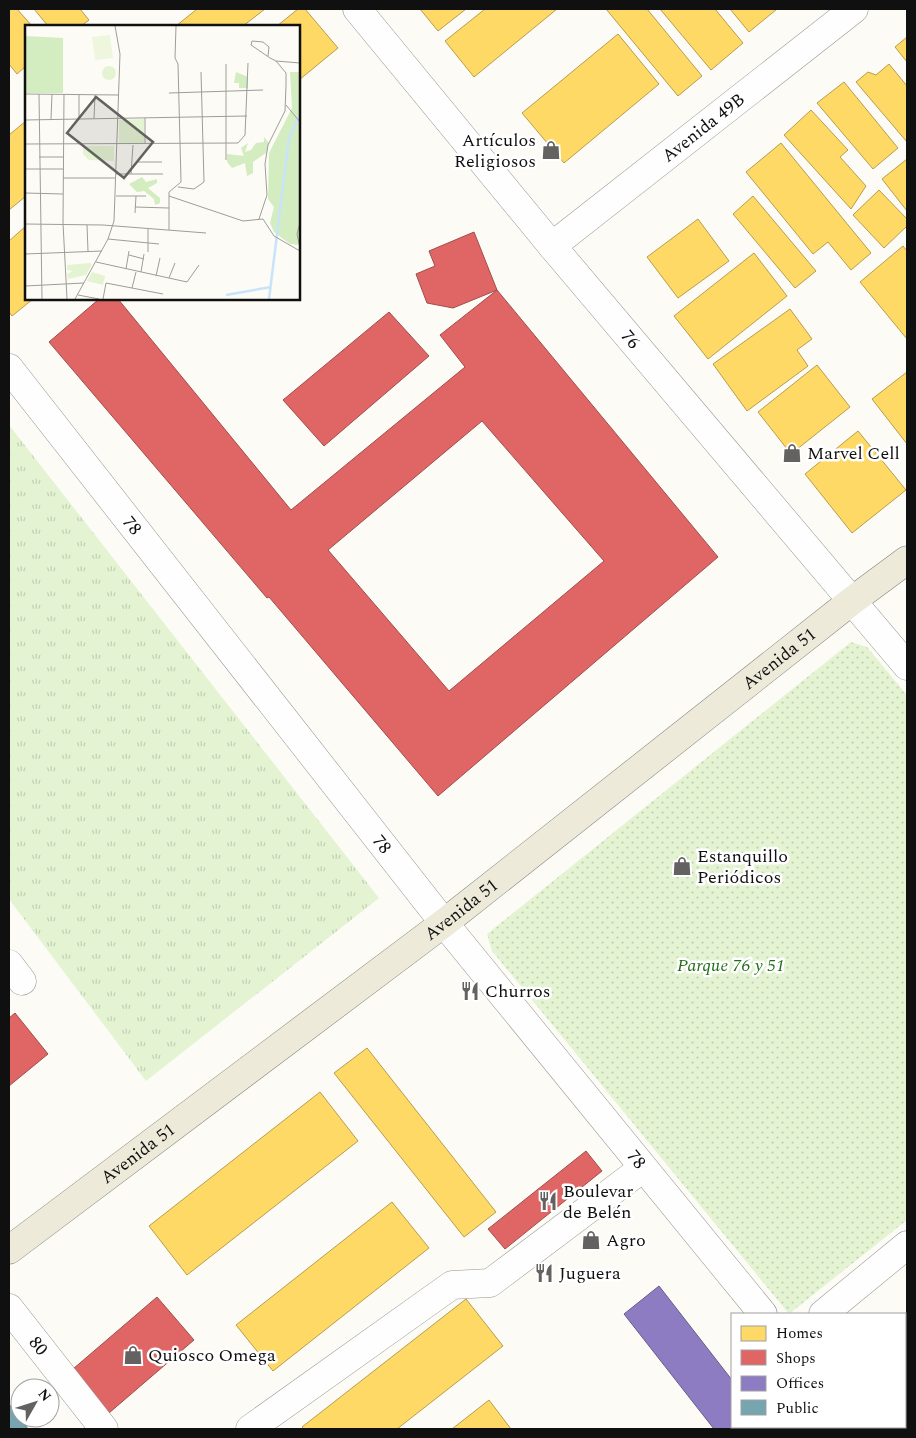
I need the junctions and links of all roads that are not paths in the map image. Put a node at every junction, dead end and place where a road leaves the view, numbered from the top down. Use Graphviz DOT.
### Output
graph roads {
  1 [pos="854,9"];
  2 [pos="363,11"];
  3 [pos="552,246"];
  4 [pos="9,368"];
  5 [pos="907,560"];
  6 [pos="853,600"];
  7 [pos="907,666"];
  8 [pos="444,923"];
  9 [pos="643,1168"];
  10 [pos="907,1245"];
  11 [pos="9,1250"];
  12 [pos="9,1308"];
  13 [pos="762,1313"];
  14 [pos="824,1313"];
  15 [pos="104,1429"];
  16 [pos="250,1429"];
  1 -- 3 [label="street, Avenida 49B"];
  2 -- 3 [label="street, 76"];
  3 -- 6 [label="street, 76"];
  4 -- 8 [label="street, 78"];
  5 -- 6 [label="main road, Avenida 51"];
  6 -- 7 [label="street, 76"];
  6 -- 8 [label="main road, Avenida 51"];
  8 -- 9 [label="street, 78"];
  8 -- 11 [label="main road, Avenida 51"];
  9 -- 13 [label="street, 78"];
  9 -- 16 [label="street"];
  10 -- 14 [label="street"];
  12 -- 15 [label="street, 80"];
}
